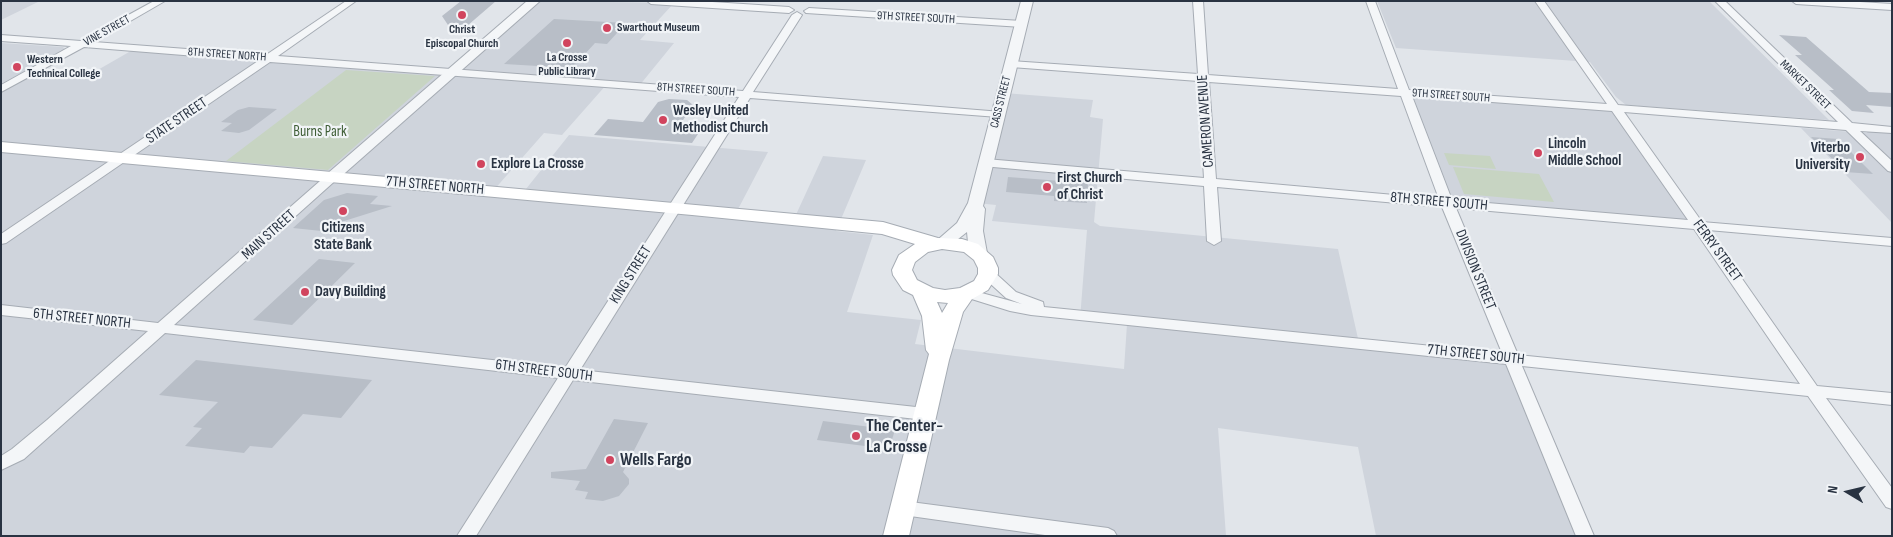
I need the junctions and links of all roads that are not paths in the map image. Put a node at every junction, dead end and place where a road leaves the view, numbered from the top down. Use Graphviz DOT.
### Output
graph roads {
  1 [pos="161,1"];
  2 [pos="352,1"];
  3 [pos="534,1"];
  4 [pos="651,1"];
  5 [pos="1027,1"];
  6 [pos="1198,1"];
  7 [pos="1370,1"];
  8 [pos="1539,1"];
  9 [pos="1719,1"];
  10 [pos="1796,1"];
  11 [pos="1892,7"];
  12 [pos="800,9"];
  13 [pos="1022,24"];
  14 [pos="1,38"];
  15 [pos="82,44"];
  16 [pos="269,58"];
  17 [pos="1011,64"];
  18 [pos="453,72"];
  19 [pos="1203,78"];
  20 [pos="1,88"];
  21 [pos="1407,92"];
  22 [pos="746,94"];
  23 [pos="1616,108"];
  24 [pos="998,114"];
  25 [pos="1848,126"];
  26 [pos="1892,130"];
  27 [pos="1,147"];
  28 [pos="122,158"];
  29 [pos="986,163"];
  30 [pos="1892,168"];
  31 [pos="332,177"];
  32 [pos="1210,183"];
  33 [pos="976,203"];
  34 [pos="1448,203"];
  35 [pos="674,207"];
  36 [pos="1698,225"];
  37 [pos="868,228"];
  38 [pos="1,240"];
  39 [pos="1214,242"];
  40 [pos="1892,242"];
  41 [pos="939,244"];
  42 [pos="978,253"];
  43 [pos="906,259"];
  44 [pos="988,274"];
  45 [pos="922,292"];
  46 [pos="966,293"];
  47 [pos="1,310"];
  48 [pos="1060,312"];
  49 [pos="164,327"];
  50 [pos="1511,359"];
  51 [pos="938,360"];
  52 [pos="568,373"];
  53 [pos="1812,390"];
  54 [pos="1892,399"];
  55 [pos="925,414"];
  56 [pos="1,464"];
  57 [pos="1892,502"];
  58 [pos="903,508"];
  59 [pos="466,536"];
  60 [pos="896,536"];
  61 [pos="1108,536"];
  62 [pos="1585,536"];
  1 -- 15 [label="street, VINE STREET"];
  2 -- 16 [label="street, STATE STREET"];
  3 -- 18 [label="street, MAIN STREET"];
  4 -- 12 [label="street, 9TH STREET SOUTH"];
  5 -- 13 [label="street, CASS STREET"];
  6 -- 19 [label="street, CAMERON AVENUE"];
  7 -- 21 [label="street, DIVISION STREET"];
  8 -- 23 [label="street, FERRY STREET"];
  9 -- 25 [label="street, MARKET STREET"];
  10 -- 11 [label="street"];
  12 -- 13 [label="street, 9TH STREET SOUTH"];
  12 -- 22 [label="street, KING STREET"];
  13 -- 17 [label="street, CASS STREET"];
  14 -- 15 [label="street, 8TH STREET NORTH"];
  15 -- 16 [label="street, 8TH STREET NORTH"];
  15 -- 20 [label="street, VINE STREET"];
  16 -- 18 [label="street, 8TH STREET NORTH"];
  16 -- 28 [label="street, STATE STREET"];
  17 -- 19 [label="street, 9TH STREET SOUTH"];
  17 -- 24 [label="street, CASS STREET"];
  18 -- 22 [label="street, 8TH STREET SOUTH"];
  18 -- 31 [label="street, MAIN STREET"];
  19 -- 21 [label="street, 9TH STREET SOUTH"];
  19 -- 32 [label="street, CAMERON AVENUE"];
  21 -- 23 [label="street, 9TH STREET SOUTH"];
  21 -- 34 [label="street, DIVISION STREET"];
  22 -- 24 [label="street, 8TH STREET SOUTH"];
  22 -- 35 [label="street, KING STREET"];
  23 -- 25 [label="street, 9TH STREET SOUTH"];
  23 -- 36 [label="street, FERRY STREET"];
  24 -- 29 [label="street, CASS STREET"];
  25 -- 26 [label="street, 9TH STREET SOUTH"];
  25 -- 30 [label="street, MARKET STREET"];
  27 -- 28 [label="main road, 7TH STREET NORTH"];
  28 -- 31 [label="main road, 7TH STREET NORTH"];
  28 -- 38 [label="street, STATE STREET"];
  29 -- 32 [label="street, 8TH STREET SOUTH"];
  29 -- 33 [label="street, CASS STREET"];
  31 -- 35 [label="main road, 7TH STREET NORTH"];
  31 -- 49 [label="street, MAIN STREET"];
  32 -- 34 [label="street, 8TH STREET SOUTH"];
  32 -- 39 [label="street, CAMERON AVENUE"];
  33 -- 41 [label="street, CASS STREET"];
  33 -- 42 [label="street, CASS STREET"];
  34 -- 36 [label="street, 8TH STREET SOUTH"];
  34 -- 50 [label="street, DIVISION STREET"];
  35 -- 37 [label="main road, 7TH STREET NORTH"];
  35 -- 52 [label="street, KING STREET"];
  36 -- 40 [label="street, 8TH STREET SOUTH"];
  36 -- 53 [label="street, FERRY STREET"];
  37 -- 41 [label="main road, 7TH STREET NORTH"];
  37 -- 43 [label="main road, 7TH STREET NORTH"];
  41 -- 42 [label="main road"];
  41 -- 43 [label="main road"];
  42 -- 44 [label="main road"];
  43 -- 45 [label="main road"];
  44 -- 46 [label="main road"];
  44 -- 48 [label="street, 7TH STREET SOUTH"];
  45 -- 46 [label="main road"];
  45 -- 51 [label="main road"];
  46 -- 48 [label="street, 7TH STREET SOUTH"];
  46 -- 51 [label="main road"];
  47 -- 49 [label="street, 6TH STREET NORTH"];
  48 -- 50 [label="street, 7TH STREET SOUTH"];
  49 -- 52 [label="street, 6TH STREET SOUTH"];
  49 -- 56 [label="street, MAIN STREET"];
  50 -- 53 [label="street, 7TH STREET SOUTH"];
  50 -- 62 [label="street, DIVISION STREET"];
  51 -- 55 [label="main road"];
  52 -- 55 [label="street, 6TH STREET SOUTH"];
  52 -- 59 [label="street, KING STREET"];
  53 -- 54 [label="street, 7TH STREET SOUTH"];
  53 -- 57 [label="street, FERRY STREET"];
  55 -- 58 [label="main road"];
  58 -- 60 [label="main road"];
  58 -- 61 [label="street"];
}
